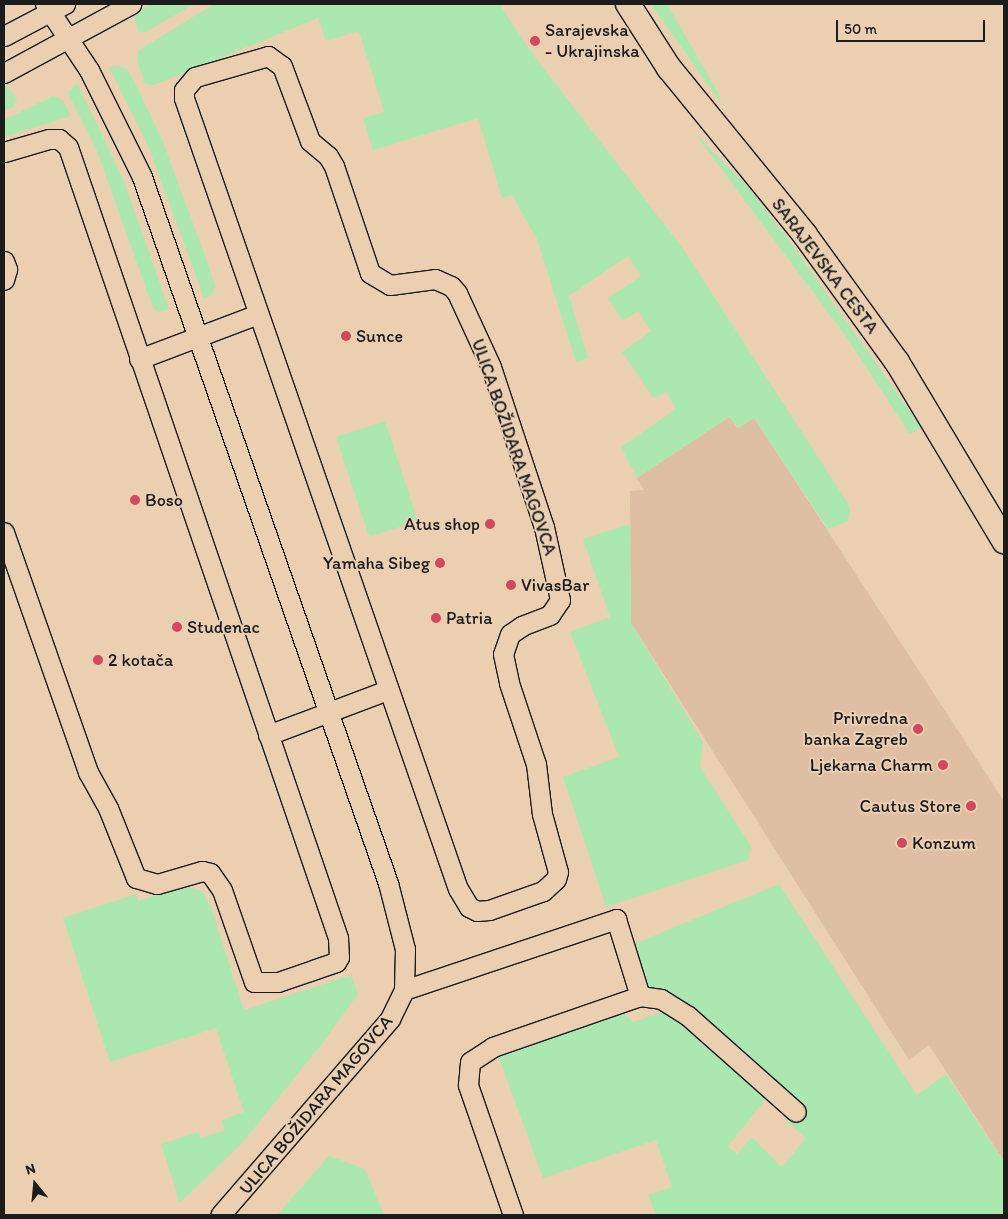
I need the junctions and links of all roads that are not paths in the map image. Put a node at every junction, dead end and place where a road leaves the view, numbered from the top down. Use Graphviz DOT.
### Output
graph roads {
  1 [pos="131,4"];
  2 [pos="628,4"];
  3 [pos="54,6"];
  4 [pos="4,36"];
  5 [pos="69,40"];
  6 [pos="4,73"];
  7 [pos="4,152"];
  8 [pos="4,261"];
  9 [pos="4,280"];
  10 [pos="258,314"];
  11 [pos="198,338"];
  12 [pos="139,359"];
  13 [pos="4,532"];
  14 [pos="1004,541"];
  15 [pos="388,690"];
  16 [pos="328,712"];
  17 [pos="268,735"];
  18 [pos="404,990"];
  19 [pos="640,996"];
  20 [pos="796,1112"];
  21 [pos="220,1215"];
  22 [pos="513,1215"];
  1 -- 5 [label="street"];
  2 -- 14 [label="main road, SARAJEVSKA CESTA"];
  3 -- 4 [label="street"];
  3 -- 5 [label="street, ULICA BOŽIDARA MAGOVCA"];
  5 -- 6 [label="street"];
  5 -- 11 [label="street, ULICA BOŽIDARA MAGOVCA"];
  7 -- 12 [label="street"];
  8 -- 9 [label="street"];
  10 -- 11 [label="street"];
  10 -- 15 [label="street, ULICA BOŽIDARA MAGOVCA"];
  10 -- 15 [label="street, ULICA BOŽIDARA MAGOVCA"];
  11 -- 12 [label="street"];
  11 -- 16 [label="street, ULICA BOŽIDARA MAGOVCA"];
  12 -- 17 [label="street"];
  13 -- 17 [label="street"];
  15 -- 16 [label="street"];
  16 -- 17 [label="street"];
  16 -- 18 [label="street, ULICA BOŽIDARA MAGOVCA"];
  18 -- 19 [label="street"];
  18 -- 21 [label="street, ULICA BOŽIDARA MAGOVCA"];
  19 -- 20 [label="street"];
  19 -- 22 [label="street"];
}
